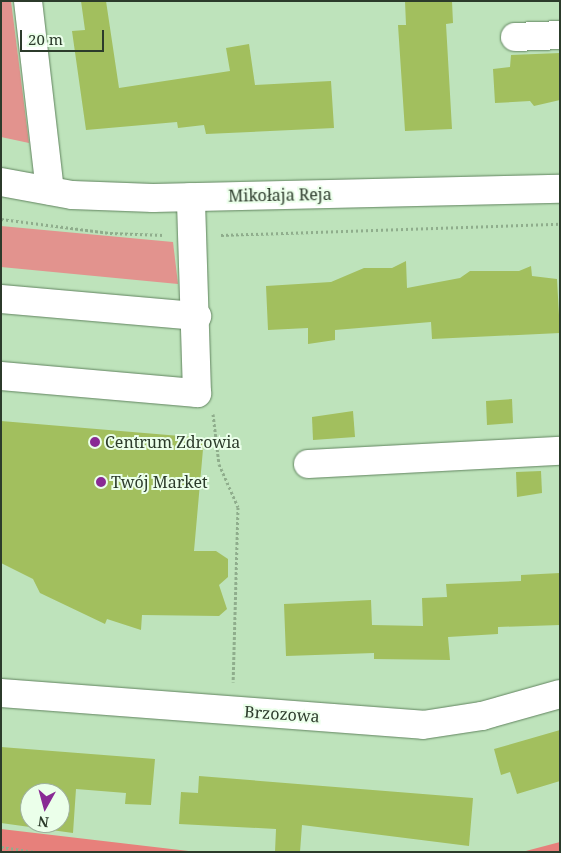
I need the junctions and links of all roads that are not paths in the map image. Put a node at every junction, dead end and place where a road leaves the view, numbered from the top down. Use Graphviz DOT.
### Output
graph roads {
  1 [pos="28,1"];
  2 [pos="560,35"];
  3 [pos="515,37"];
  4 [pos="1,182"];
  5 [pos="560,189"];
  6 [pos="50,191"];
  7 [pos="191,197"];
  8 [pos="1,299"];
  9 [pos="197,316"];
  10 [pos="1,376"];
  11 [pos="560,452"];
  12 [pos="308,464"];
  13 [pos="1,692"];
  14 [pos="560,694"];
  1 -- 6 [label="street"];
  2 -- 3 [label="street"];
  4 -- 6 [label="street, Mikołaja Reja"];
  5 -- 7 [label="street, Mikołaja Reja"];
  6 -- 7 [label="street, Mikołaja Reja"];
  7 -- 9 [label="street"];
  8 -- 9 [label="street"];
  9 -- 10 [label="street"];
  11 -- 12 [label="street"];
  13 -- 14 [label="street, Brzozowa"];
}
